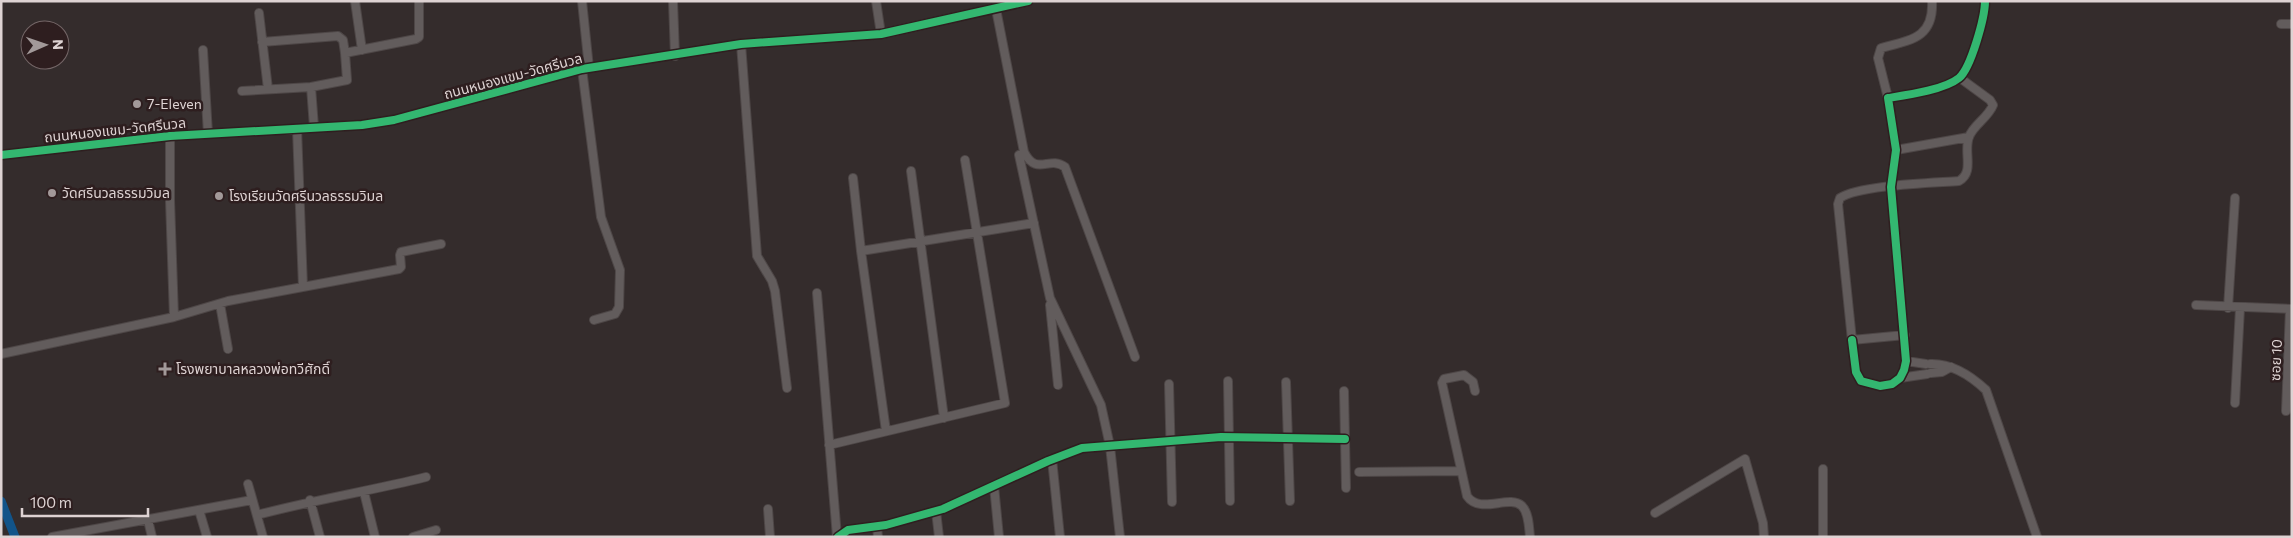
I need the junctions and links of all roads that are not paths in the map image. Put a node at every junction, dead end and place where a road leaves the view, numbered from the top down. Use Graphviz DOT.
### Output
graph roads {
  1 [pos="355,1"];
  2 [pos="419,1"];
  3 [pos="582,1"];
  4 [pos="673,1"];
  5 [pos="876,1"];
  6 [pos="1028,1"];
  7 [pos="1932,1"];
  8 [pos="1985,1"];
  9 [pos="1000,6"];
  10 [pos="259,13"];
  11 [pos="2281,24"];
  12 [pos="2292,24"];
  13 [pos="881,34"];
  14 [pos="262,42"];
  15 [pos="741,44"];
  16 [pos="203,50"];
  17 [pos="362,50"];
  18 [pos="345,53"];
  19 [pos="675,56"];
  20 [pos="586,69"];
  21 [pos="1960,78"];
  22 [pos="311,87"];
  23 [pos="268,89"];
  24 [pos="242,91"];
  25 [pos="1888,98"];
  26 [pos="314,128"];
  27 [pos="297,129"];
  28 [pos="208,134"];
  29 [pos="170,136"];
  30 [pos="1969,136"];
  31 [pos="1896,150"];
  32 [pos="1,155"];
  33 [pos="1019,155"];
  34 [pos="965,160"];
  35 [pos="911,171"];
  36 [pos="853,178"];
  37 [pos="1891,187"];
  38 [pos="2234,198"];
  39 [pos="1034,224"];
  40 [pos="977,232"];
  41 [pos="919,241"];
  42 [pos="440,244"];
  43 [pos="861,251"];
  44 [pos="303,287"];
  45 [pos="817,293"];
  46 [pos="1050,298"];
  47 [pos="220,304"];
  48 [pos="2196,305"];
  49 [pos="2228,308"];
  50 [pos="2240,308"];
  51 [pos="2291,309"];
  52 [pos="174,317"];
  53 [pos="594,320"];
  54 [pos="1905,335"];
  55 [pos="1852,340"];
  56 [pos="228,349"];
  57 [pos="1,354"];
  58 [pos="1136,357"];
  59 [pos="1906,361"];
  60 [pos="1952,368"];
  61 [pos="1900,378"];
  62 [pos="1228,381"];
  63 [pos="1286,382"];
  64 [pos="1169,384"];
  65 [pos="1058,385"];
  66 [pos="787,388"];
  67 [pos="1344,391"];
  68 [pos="1475,391"];
  69 [pos="2235,403"];
  70 [pos="2286,412"];
  71 [pos="944,418"];
  72 [pos="886,431"];
  73 [pos="1229,437"];
  74 [pos="1287,438"];
  75 [pos="1345,439"];
  76 [pos="1170,441"];
  77 [pos="829,445"];
  78 [pos="1110,446"];
  79 [pos="1052,459"];
  80 [pos="1823,469"];
  81 [pos="1460,471"];
  82 [pos="1359,472"];
  83 [pos="426,478"];
  84 [pos="248,484"];
  85 [pos="994,486"];
  86 [pos="1346,488"];
  87 [pos="364,492"];
  88 [pos="252,500"];
  89 [pos="310,500"];
  90 [pos="1290,500"];
  91 [pos="1230,501"];
  92 [pos="1172,502"];
  93 [pos="768,508"];
  94 [pos="199,510"];
  95 [pos="936,511"];
  96 [pos="1655,513"];
  97 [pos="256,515"];
  98 [pos="148,520"];
  99 [pos="877,526"];
  100 [pos="436,530"];
  101 [pos="94,534"];
  102 [pos="52,537"];
  103 [pos="152,537"];
  104 [pos="207,537"];
  105 [pos="263,537"];
  106 [pos="320,537"];
  107 [pos="375,537"];
  108 [pos="413,537"];
  109 [pos="770,537"];
  110 [pos="837,537"];
  111 [pos="878,537"];
  112 [pos="939,537"];
  113 [pos="999,537"];
  114 [pos="1060,537"];
  115 [pos="1120,537"];
  116 [pos="1530,537"];
  117 [pos="1764,537"];
  118 [pos="1824,537"];
  119 [pos="2038,537"];
  1 -- 17 [label="street"];
  2 -- 17 [label="street"];
  3 -- 20 [label="street"];
  4 -- 19 [label="street"];
  5 -- 13 [label="street"];
  6 -- 9 [label="street, ถนนหนองแขม-วัดศรีนวล"];
  7 -- 25 [label="street"];
  8 -- 21 [label="street"];
  9 -- 13 [label="street, ถนนหนองแขม-วัดศรีนวล"];
  9 -- 58 [label="street"];
  10 -- 14 [label="street"];
  11 -- 12 [label="street"];
  13 -- 15 [label="street, ถนนหนองแขม-วัดศรีนวล"];
  14 -- 18 [label="street"];
  14 -- 23 [label="street"];
  15 -- 19 [label="street, ถนนหนองแขม-วัดศรีนวล"];
  15 -- 66 [label="street"];
  16 -- 28 [label="street"];
  17 -- 18 [label="street"];
  18 -- 22 [label="street"];
  19 -- 20 [label="street, ถนนหนองแขม-วัดศรีนวล"];
  20 -- 26 [label="street, ถนนหนองแขม-วัดศรีนวล"];
  20 -- 53 [label="street"];
  21 -- 25 [label="street"];
  21 -- 30 [label="street"];
  22 -- 23 [label="street"];
  22 -- 26 [label="street"];
  23 -- 24 [label="street"];
  25 -- 31 [label="street"];
  26 -- 27 [label="street, ถนนหนองแขม-วัดศรีนวล"];
  27 -- 28 [label="street, ถนนหนองแขม-วัดศรีนวล"];
  27 -- 44 [label="street"];
  28 -- 29 [label="street, ถนนหนองแขม-วัดศรีนวล"];
  29 -- 32 [label="street, ถนนหนองแขม-วัดศรีนวล"];
  29 -- 52 [label="street"];
  30 -- 31 [label="street"];
  30 -- 37 [label="street"];
  31 -- 37 [label="street"];
  33 -- 39 [label="street"];
  34 -- 40 [label="street"];
  35 -- 41 [label="street"];
  36 -- 43 [label="street"];
  37 -- 54 [label="street"];
  37 -- 55 [label="street"];
  38 -- 49 [label="street"];
  39 -- 40 [label="street"];
  39 -- 46 [label="street"];
  40 -- 41 [label="street"];
  40 -- 71 [label="street"];
  41 -- 43 [label="street"];
  41 -- 71 [label="street"];
  42 -- 44 [label="street"];
  43 -- 72 [label="street"];
  44 -- 47 [label="street"];
  45 -- 77 [label="street"];
  46 -- 65 [label="street"];
  46 -- 78 [label="street"];
  47 -- 52 [label="street"];
  47 -- 56 [label="street"];
  48 -- 49 [label="street"];
  49 -- 50 [label="street"];
  50 -- 51 [label="street"];
  50 -- 69 [label="street"];
  51 -- 70 [label="street, ซอย 10"];
  52 -- 57 [label="street"];
  54 -- 55 [label="street"];
  54 -- 59 [label="street"];
  55 -- 61 [label="street"];
  59 -- 60 [label="street"];
  59 -- 61 [label="street"];
  60 -- 61 [label="street"];
  60 -- 119 [label="street"];
  62 -- 73 [label="street"];
  63 -- 74 [label="street"];
  64 -- 76 [label="street"];
  67 -- 75 [label="street"];
  68 -- 81 [label="street"];
  71 -- 72 [label="street"];
  72 -- 77 [label="street"];
  73 -- 74 [label="street"];
  73 -- 76 [label="street"];
  73 -- 91 [label="street"];
  74 -- 75 [label="street"];
  74 -- 90 [label="street"];
  75 -- 86 [label="street"];
  76 -- 78 [label="street"];
  76 -- 92 [label="street"];
  77 -- 110 [label="street"];
  78 -- 79 [label="street"];
  78 -- 115 [label="street"];
  79 -- 85 [label="street"];
  79 -- 114 [label="street"];
  80 -- 118 [label="street"];
  81 -- 82 [label="street"];
  81 -- 116 [label="street"];
  83 -- 87 [label="street"];
  84 -- 88 [label="street"];
  85 -- 95 [label="street"];
  85 -- 113 [label="street"];
  87 -- 89 [label="street"];
  87 -- 107 [label="street"];
  88 -- 94 [label="street"];
  88 -- 97 [label="street"];
  89 -- 97 [label="street"];
  89 -- 106 [label="street"];
  93 -- 109 [label="street"];
  94 -- 98 [label="street"];
  94 -- 104 [label="street"];
  95 -- 99 [label="street"];
  95 -- 112 [label="street"];
  96 -- 117 [label="street"];
  97 -- 105 [label="street"];
  98 -- 101 [label="street"];
  98 -- 103 [label="street"];
  99 -- 110 [label="street"];
  99 -- 111 [label="street"];
  100 -- 108 [label="street"];
  101 -- 102 [label="street"];
}
